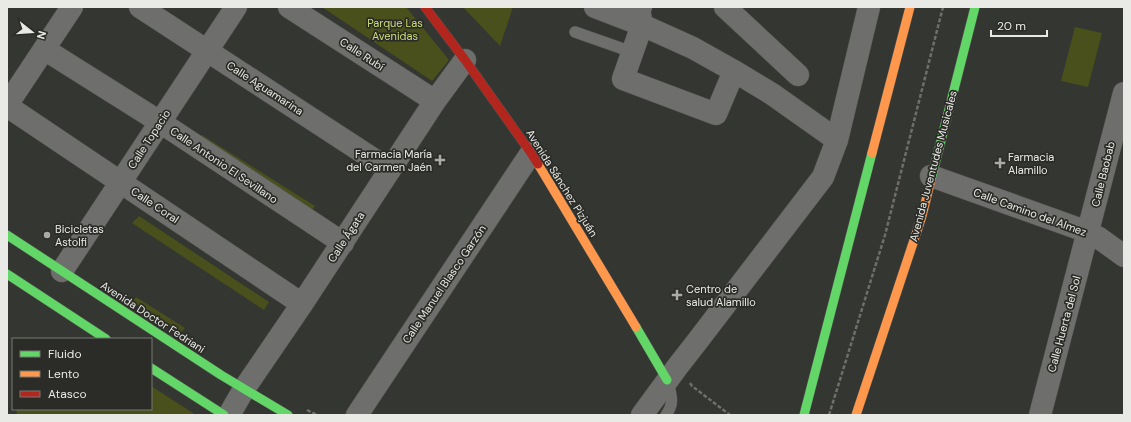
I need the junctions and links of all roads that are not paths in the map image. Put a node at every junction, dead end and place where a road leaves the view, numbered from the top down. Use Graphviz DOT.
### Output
graph roads {
  1 [pos="72,7"];
  2 [pos="140,7"];
  3 [pos="236,7"];
  4 [pos="289,7"];
  5 [pos="425,7"];
  6 [pos="595,7"];
  7 [pos="725,7"];
  8 [pos="869,7"];
  9 [pos="910,7"];
  10 [pos="975,7"];
  11 [pos="642,16"];
  12 [pos="575,32"];
  13 [pos="44,49"];
  14 [pos="207,50"];
  15 [pos="632,52"];
  16 [pos="465,60"];
  17 [pos="734,71"];
  18 [pos="798,75"];
  19 [pos="1124,93"];
  20 [pos="435,101"];
  21 [pos="7,106"];
  22 [pos="160,122"];
  23 [pos="837,140"];
  24 [pos="531,153"];
  25 [pos="390,170"];
  26 [pos="931,176"];
  27 [pos="120,182"];
  28 [pos="1088,232"];
  29 [pos="7,235"];
  30 [pos="342,243"];
  31 [pos="1124,256"];
  32 [pos="62,271"];
  33 [pos="7,274"];
  34 [pos="302,304"];
  35 [pos="104,338"];
  36 [pos="152,369"];
  37 [pos="678,380"];
  38 [pos="244,389"];
  39 [pos="224,415"];
  40 [pos="229,415"];
  41 [pos="288,415"];
  42 [pos="357,415"];
  43 [pos="642,415"];
  44 [pos="666,415"];
  45 [pos="804,415"];
  46 [pos="856,415"];
  47 [pos="1040,415"];
  1 -- 13 [label="street"];
  2 -- 14 [label="street, Calle Aguamarina"];
  3 -- 14 [label="street, Calle Topacio"];
  4 -- 20 [label="street, Calle Rubí"];
  5 -- 16 [label="main road, Avenida Sánchez Pizjuán"];
  6 -- 11 [label="street"];
  7 -- 18 [label="street"];
  8 -- 23 [label="street"];
  9 -- 45 [label="main road"];
  10 -- 26 [label="main road, Avenida Juventudes Musicales"];
  11 -- 15 [label="street"];
  11 -- 17 [label="street"];
  12 -- 15 [label="lane"];
  13 -- 21 [label="street"];
  13 -- 22 [label="street, Calle Antonio El Sevillano"];
  14 -- 22 [label="street, Calle Topacio"];
  14 -- 25 [label="street, Calle Aguamarina"];
  15 -- 17 [label="street"];
  16 -- 20 [label="street, Calle Ágata"];
  16 -- 24 [label="main road, Avenida Sánchez Pizjuán"];
  17 -- 23 [label="street"];
  19 -- 28 [label="street, Calle Baobab"];
  20 -- 25 [label="street, Calle Ágata"];
  21 -- 27 [label="street, Calle Coral"];
  22 -- 27 [label="street, Calle Topacio"];
  22 -- 30 [label="street, Calle Antonio El Sevillano"];
  23 -- 37 [label="street"];
  24 -- 37 [label="main road, Avenida Sánchez Pizjuán"];
  24 -- 42 [label="street, Calle Manuel Blasco Garzón"];
  25 -- 30 [label="street, Calle Ágata"];
  26 -- 28 [label="street, Calle Camino del Almez"];
  26 -- 46 [label="main road, Avenida Juventudes Musicales"];
  27 -- 32 [label="street, Calle Topacio"];
  27 -- 34 [label="street, Calle Coral"];
  28 -- 31 [label="street, Calle Camino del Almez"];
  28 -- 47 [label="street, Calle Huerta del Sol"];
  29 -- 32 [label="main road, Avenida Doctor Fedriani"];
  30 -- 34 [label="street, Calle Ágata"];
  32 -- 38 [label="main road, Avenida Doctor Fedriani"];
  33 -- 35 [label="main road"];
  34 -- 38 [label="street, Calle Ágata"];
  36 -- 39 [label="main road"];
  37 -- 43 [label="street"];
  37 -- 44 [label="lane"];
  38 -- 40 [label="street, Calle Ágata"];
  38 -- 41 [label="main road, Avenida Doctor Fedriani"];
}
